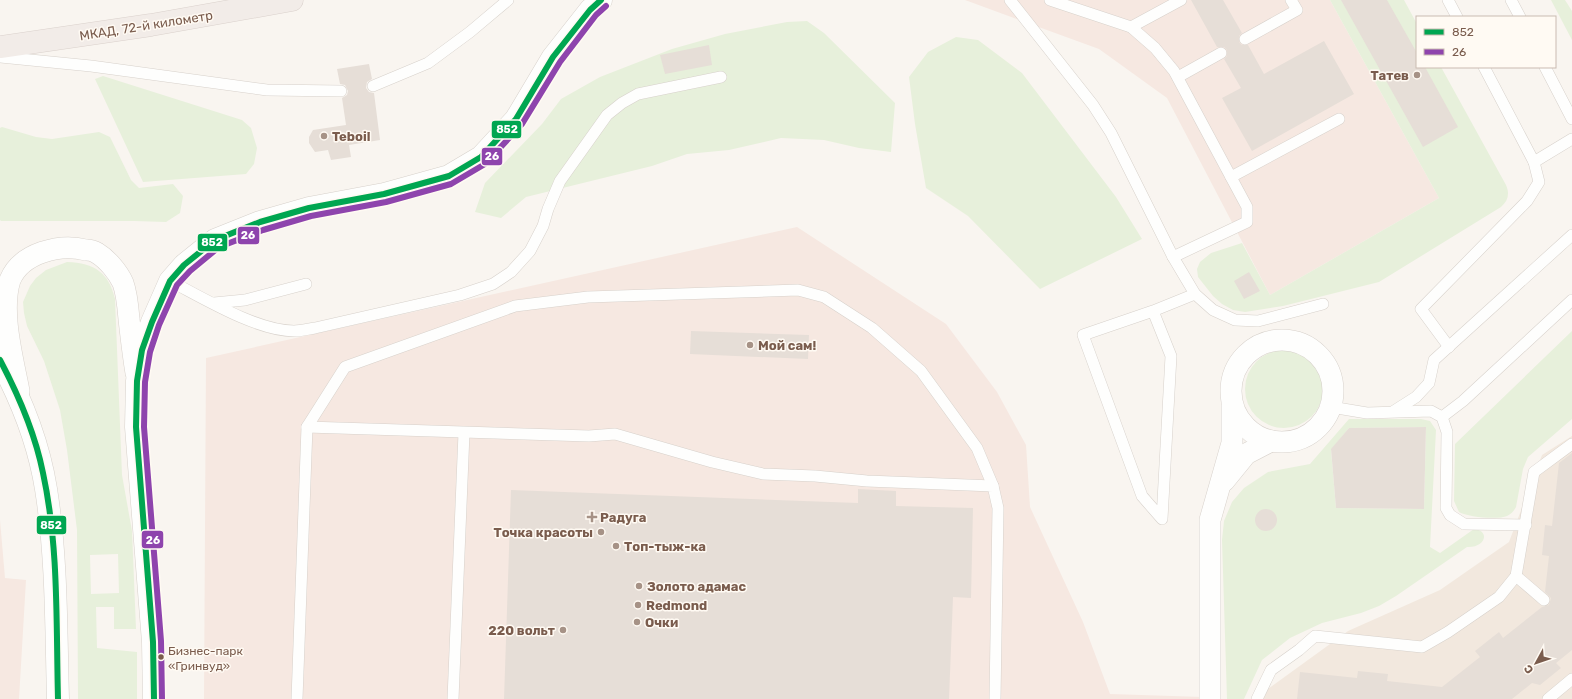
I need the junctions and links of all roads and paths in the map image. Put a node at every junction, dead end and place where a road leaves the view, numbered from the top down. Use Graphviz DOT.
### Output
graph roads {
  1 [pos="292,0"];
  2 [pos="508,0"];
  3 [pos="601,0"];
  4 [pos="1010,0"];
  5 [pos="1050,0"];
  6 [pos="1181,0"];
  7 [pos="1291,0"];
  8 [pos="1448,0"];
  9 [pos="1511,0"];
  10 [pos="1456,16"];
  11 [pos="1519,16"];
  12 [pos="1131,27"];
  13 [pos="1245,39"];
  14 [pos="0,47"];
  15 [pos="1221,53"];
  16 [pos="0,57"];
  17 [pos="1485,68"];
  18 [pos="1546,68"];
  19 [pos="720,77"];
  20 [pos="1178,77"];
  21 [pos="373,86"];
  22 [pos="341,91"];
  23 [pos="1339,119"];
  24 [pos="1572,119"];
  25 [pos="1572,139"];
  26 [pos="1534,162"];
  27 [pos="1231,177"];
  28 [pos="1572,235"];
  29 [pos="1173,257"];
  30 [pos="170,281"];
  31 [pos="306,284"];
  32 [pos="1195,294"];
  33 [pos="1572,300"];
  34 [pos="214,303"];
  35 [pos="1324,304"];
  36 [pos="1153,311"];
  37 [pos="1449,347"];
  38 [pos="0,360"];
  39 [pos="137,381"];
  40 [pos="1232,402"];
  41 [pos="1331,407"];
  42 [pos="22,409"];
  43 [pos="1394,411"];
  44 [pos="1442,417"];
  45 [pos="307,427"];
  46 [pos="464,433"];
  47 [pos="1271,441"];
  48 [pos="1572,444"];
  49 [pos="993,486"];
  50 [pos="1218,487"];
  51 [pos="1526,526"];
  52 [pos="1516,576"];
  53 [pos="1544,600"];
  54 [pos="1572,679"];
  55 [pos="58,699"];
  56 [pos="154,699"];
  57 [pos="297,699"];
  58 [pos="453,699"];
  59 [pos="995,699"];
  60 [pos="1210,699"];
  61 [pos="1257,699"];
  62 [pos="1548,699"];
  1 -- 14 [label="highway, МКАД, 72-й километр"];
  2 -- 21 [label="lane"];
  3 -- 30 [label="street"];
  4 -- 29 [label="lane"];
  5 -- 12 [label="lane"];
  6 -- 12 [label="lane"];
  7 -- 13 [label="lane"];
  8 -- 10 [label="lane"];
  9 -- 11 [label="lane"];
  12 -- 20 [label="lane"];
  15 -- 20 [label="lane"];
  16 -- 22 [label="lane"];
  17 -- 26 [label="lane"];
  18 -- 24 [label="lane"];
  19 -- 34 [label="lane"];
  20 -- 27 [label="lane"];
  23 -- 27 [label="lane"];
  25 -- 26 [label="lane"];
  26 -- 37 [label="lane"];
  27 -- 29 [label="lane"];
  28 -- 37 [label="lane"];
  29 -- 32 [label="lane"];
  30 -- 34 [label="lane"];
  30 -- 39 [label="street"];
  31 -- 34 [label="lane"];
  32 -- 35 [label="lane"];
  32 -- 36 [label="lane"];
  33 -- 44 [label="lane"];
  36 -- 36 [label="lane"];
  37 -- 43 [label="lane"];
  38 -- 42 [label="street"];
  39 -- 42 [label="street"];
  39 -- 56 [label="street"];
  40 -- 41 [label="street"];
  40 -- 47 [label="street"];
  40 -- 50 [label="street"];
  41 -- 43 [label="lane"];
  41 -- 47 [label="street"];
  42 -- 55 [label="street"];
  43 -- 44 [label="lane"];
  44 -- 51 [label="lane"];
  45 -- 46 [label="lane"];
  45 -- 49 [label="lane"];
  45 -- 57 [label="lane"];
  46 -- 49 [label="lane"];
  46 -- 58 [label="lane"];
  47 -- 50 [label="street"];
  48 -- 51 [label="lane"];
  49 -- 59 [label="lane"];
  50 -- 60 [label="street"];
  51 -- 52 [label="lane"];
  52 -- 53 [label="lane"];
  52 -- 61 [label="lane"];
  54 -- 62 [label="lane"];
}
